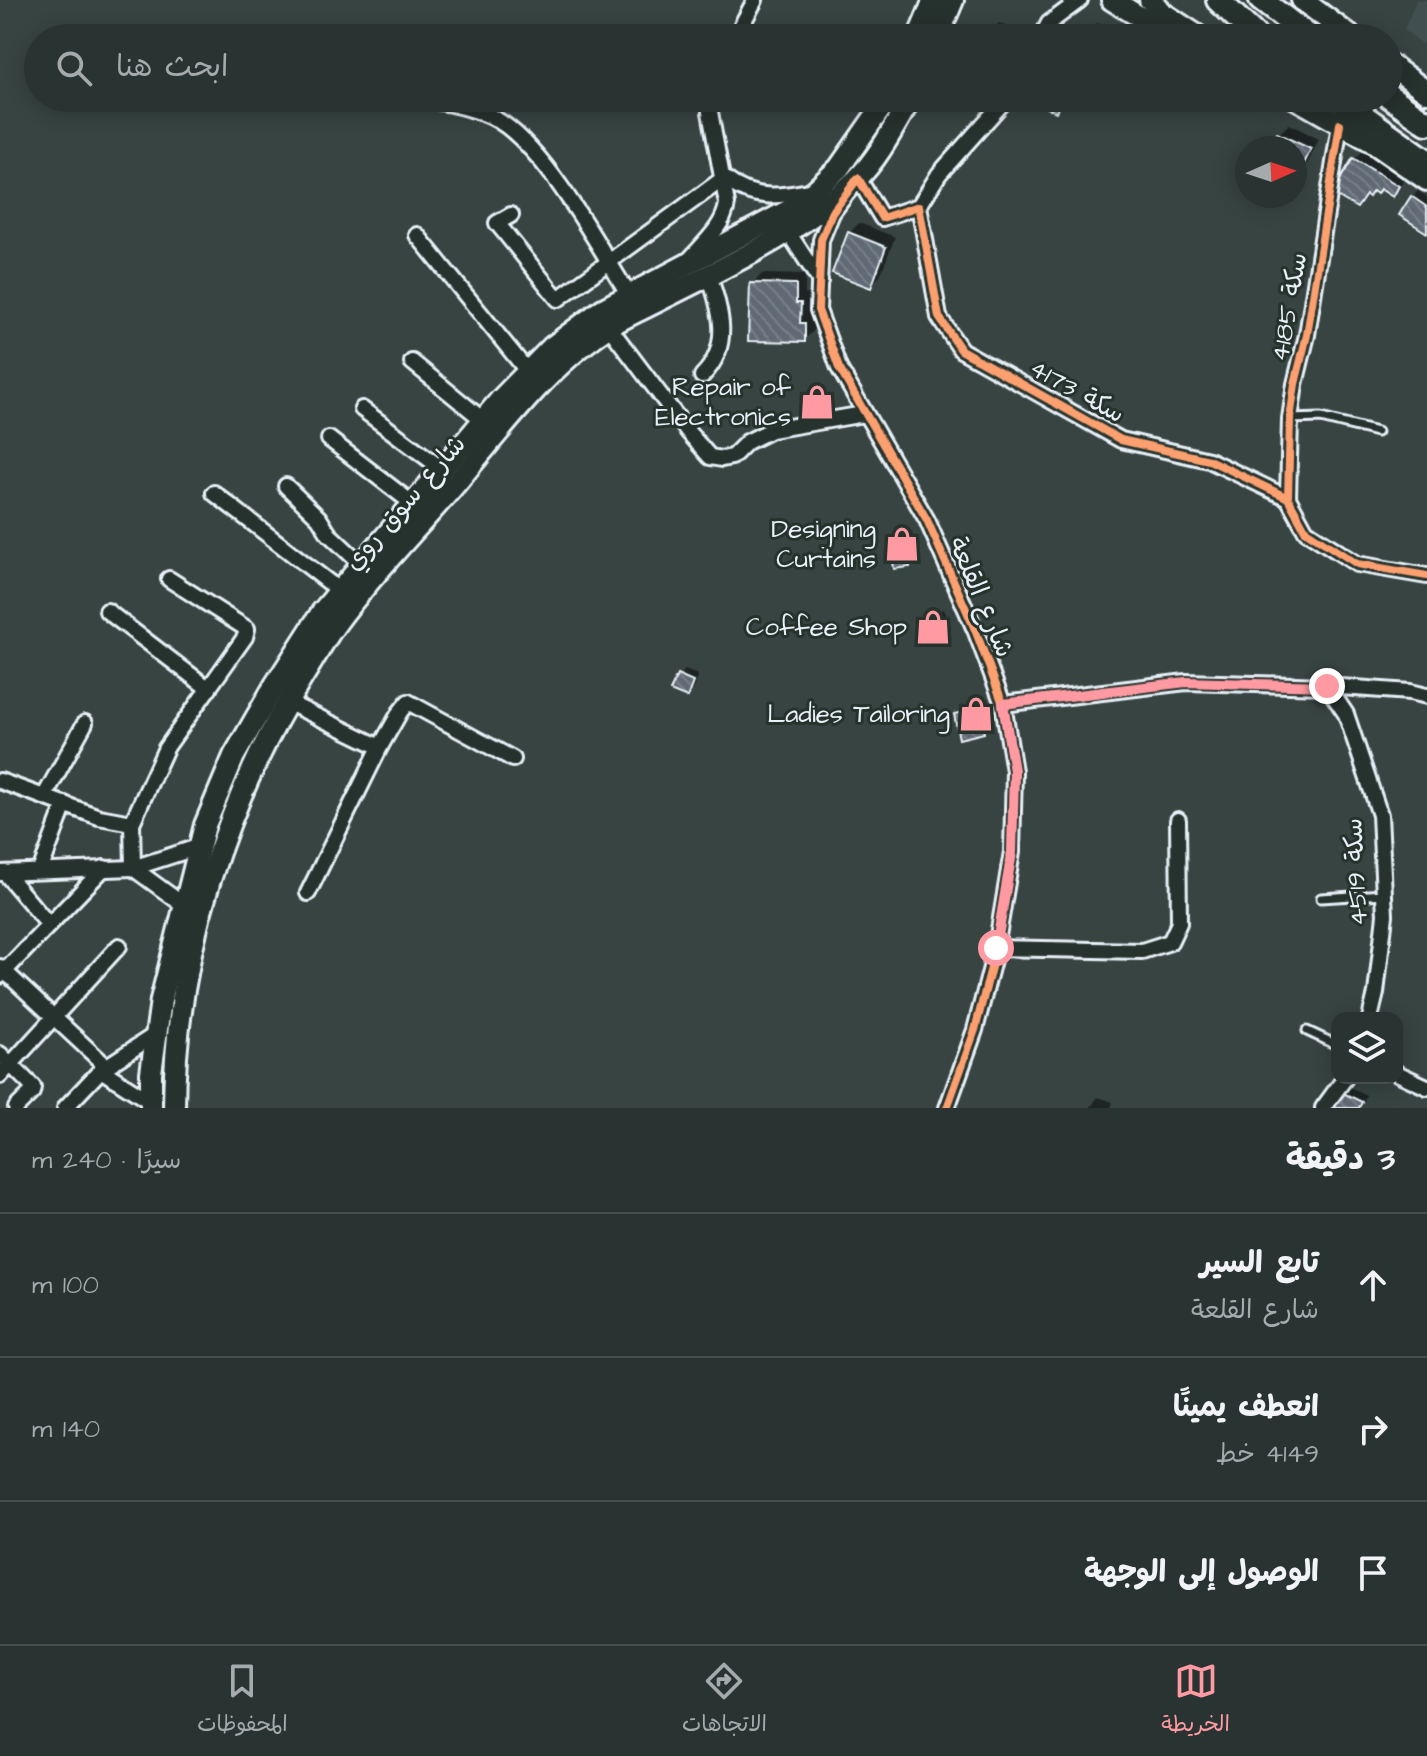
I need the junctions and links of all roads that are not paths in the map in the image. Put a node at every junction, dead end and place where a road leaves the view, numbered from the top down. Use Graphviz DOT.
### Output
graph roads {
  1 [pos="755,0"];
  2 [pos="934,0"];
  3 [pos="953,0"];
  4 [pos="1080,0"];
  5 [pos="1112,0"];
  6 [pos="1150,0"];
  7 [pos="1218,0"];
  8 [pos="1261,0"];
  9 [pos="1302,0"];
  10 [pos="742,24"];
  11 [pos="924,24"];
  12 [pos="943,24"];
  13 [pos="1048,24"];
  14 [pos="1151,24"];
  15 [pos="1180,24"];
  16 [pos="1243,24"];
  17 [pos="1293,24"];
  18 [pos="1334,24"];
  19 [pos="1403,74"];
  20 [pos="1427,92"];
  21 [pos="1403,106"];
  22 [pos="475,112"];
  23 [pos="710,112"];
  24 [pos="878,112"];
  25 [pos="903,112"];
  26 [pos="994,112"];
  27 [pos="1319,112"];
  28 [pos="1357,112"];
  29 [pos="1421,119"];
  30 [pos="1340,124"];
  31 [pos="1427,161"];
  32 [pos="724,178"];
  33 [pos="858,178"];
  34 [pos="1427,180"];
  35 [pos="815,189"];
  36 [pos="919,206"];
  37 [pos="511,215"];
  38 [pos="788,232"];
  39 [pos="417,235"];
  40 [pos="608,262"];
  41 [pos="682,267"];
  42 [pos="709,275"];
  43 [pos="820,281"];
  44 [pos="629,295"];
  45 [pos="609,327"];
  46 [pos="412,362"];
  47 [pos="528,372"];
  48 [pos="702,376"];
  49 [pos="362,409"];
  50 [pos="864,414"];
  51 [pos="1290,419"];
  52 [pos="483,420"];
  53 [pos="1377,432"];
  54 [pos="329,439"];
  55 [pos="442,469"];
  56 [pos="286,486"];
  57 [pos="214,493"];
  58 [pos="1288,498"];
  59 [pos="413,504"];
  60 [pos="362,565"];
  61 [pos="1427,576"];
  62 [pos="169,579"];
  63 [pos="340,591"];
  64 [pos="107,611"];
  65 [pos="1327,686"];
  66 [pos="209,689"];
  67 [pos="1427,696"];
  68 [pos="287,702"];
  69 [pos="1003,704"];
  70 [pos="85,723"];
  71 [pos="380,747"];
  72 [pos="513,759"];
  73 [pos="0,781"];
  74 [pos="44,797"];
  75 [pos="65,804"];
  76 [pos="1178,820"];
  77 [pos="132,823"];
  78 [pos="198,847"];
  79 [pos="104,868"];
  80 [pos="133,868"];
  81 [pos="40,871"];
  82 [pos="3,873"];
  83 [pos="308,893"];
  84 [pos="1384,894"];
  85 [pos="1321,898"];
  86 [pos="185,906"];
  87 [pos="49,925"];
  88 [pos="119,946"];
  89 [pos="996,948"];
  90 [pos="2,971"];
  91 [pos="1371,1012"];
  92 [pos="54,1017"];
  93 [pos="1307,1031"];
  94 [pos="156,1034"];
  95 [pos="1331,1042"];
  96 [pos="6,1060"];
  97 [pos="104,1068"];
  98 [pos="0,1076"];
  99 [pos="1403,1076"];
  100 [pos="1341,1084"];
  101 [pos="1427,1087"];
  102 [pos="151,1105"];
  103 [pos="16,1108"];
  104 [pos="65,1108"];
  105 [pos="174,1108"];
  106 [pos="947,1108"];
  107 [pos="1323,1108"];
  1 -- 10 [label="street"];
  2 -- 11 [label="main road"];
  3 -- 12 [label="main road"];
  4 -- 13 [label="street"];
  5 -- 14 [label="main road"];
  6 -- 15 [label="main road"];
  7 -- 16 [label="main road"];
  8 -- 17 [label="main road"];
  9 -- 18 [label="main road"];
  19 -- 20 [label="main road"];
  21 -- 29 [label="main road"];
  22 -- 40 [label="street"];
  23 -- 32 [label="street"];
  24 -- 35 [label="main road, شارع سوق روي"];
  25 -- 33 [label="main road, شارع سوق روي"];
  26 -- 36 [label="street"];
  27 -- 30 [label="main road"];
  28 -- 31 [label="main road"];
  30 -- 34 [label="main road"];
  30 -- 51 [label="street, سكة 4185"];
  32 -- 35 [label="street"];
  32 -- 40 [label="street"];
  32 -- 41 [label="street"];
  33 -- 36 [label="street"];
  33 -- 38 [label="main road, شارع سوق روي"];
  33 -- 43 [label="street, شارع القلعة"];
  35 -- 41 [label="main road, شارع سوق روي"];
  36 -- 58 [label="street, سكة 4173"];
  37 -- 40 [label="street"];
  38 -- 42 [label="main road, شارع سوق روي"];
  38 -- 43 [label="street"];
  39 -- 47 [label="street"];
  40 -- 44 [label="street"];
  41 -- 44 [label="main road, شارع سوق روي"];
  42 -- 45 [label="main road, شارع سوق روي"];
  42 -- 48 [label="street"];
  43 -- 50 [label="street, شارع القلعة"];
  44 -- 47 [label="main road, شارع سوق روي"];
  45 -- 50 [label="street"];
  45 -- 68 [label="main road, شارع سوق روي"];
  46 -- 52 [label="street"];
  47 -- 52 [label="main road, شارع سوق روي"];
  49 -- 55 [label="street"];
  50 -- 69 [label="street, شارع القلعة"];
  51 -- 53 [label="lane"];
  51 -- 58 [label="street, سكة 4185"];
  52 -- 55 [label="main road, شارع سوق روي"];
  54 -- 59 [label="street"];
  55 -- 59 [label="main road, شارع سوق روي"];
  56 -- 60 [label="street"];
  57 -- 63 [label="street"];
  58 -- 61 [label="street"];
  59 -- 60 [label="main road, شارع سوق روي"];
  60 -- 63 [label="main road, شارع سوق روي"];
  62 -- 66 [label="street"];
  63 -- 78 [label="main road, شارع سوق روي"];
  64 -- 66 [label="street"];
  65 -- 67 [label="street"];
  65 -- 69 [label="street"];
  65 -- 84 [label="street, سكة 4519"];
  66 -- 77 [label="street"];
  68 -- 71 [label="street"];
  68 -- 105 [label="main road, شارع سوق روي"];
  69 -- 89 [label="street, شارع القلعة"];
  70 -- 74 [label="street"];
  71 -- 72 [label="street"];
  71 -- 83 [label="street"];
  73 -- 74 [label="street"];
  74 -- 75 [label="street"];
  75 -- 77 [label="street"];
  75 -- 81 [label="street"];
  76 -- 89 [label="street"];
  77 -- 80 [label="street"];
  78 -- 80 [label="street"];
  78 -- 86 [label="main road, شارع سوق روي"];
  79 -- 80 [label="street"];
  79 -- 81 [label="street"];
  79 -- 87 [label="street"];
  80 -- 86 [label="street"];
  81 -- 82 [label="street"];
  82 -- 87 [label="street"];
  84 -- 85 [label="lane"];
  84 -- 91 [label="street, سكة 4519"];
  86 -- 94 [label="main road, شارع سوق روي"];
  87 -- 90 [label="street"];
  88 -- 92 [label="street"];
  89 -- 106 [label="street, شارع القلعة"];
  90 -- 92 [label="street"];
  92 -- 96 [label="street"];
  92 -- 97 [label="street"];
  93 -- 95 [label="lane"];
  94 -- 97 [label="street"];
  94 -- 102 [label="main road, شارع سوق روي"];
  96 -- 98 [label="street"];
  96 -- 103 [label="street"];
  97 -- 102 [label="street"];
  97 -- 104 [label="street"];
  99 -- 101 [label="street"];
  100 -- 107 [label="street"];
}
